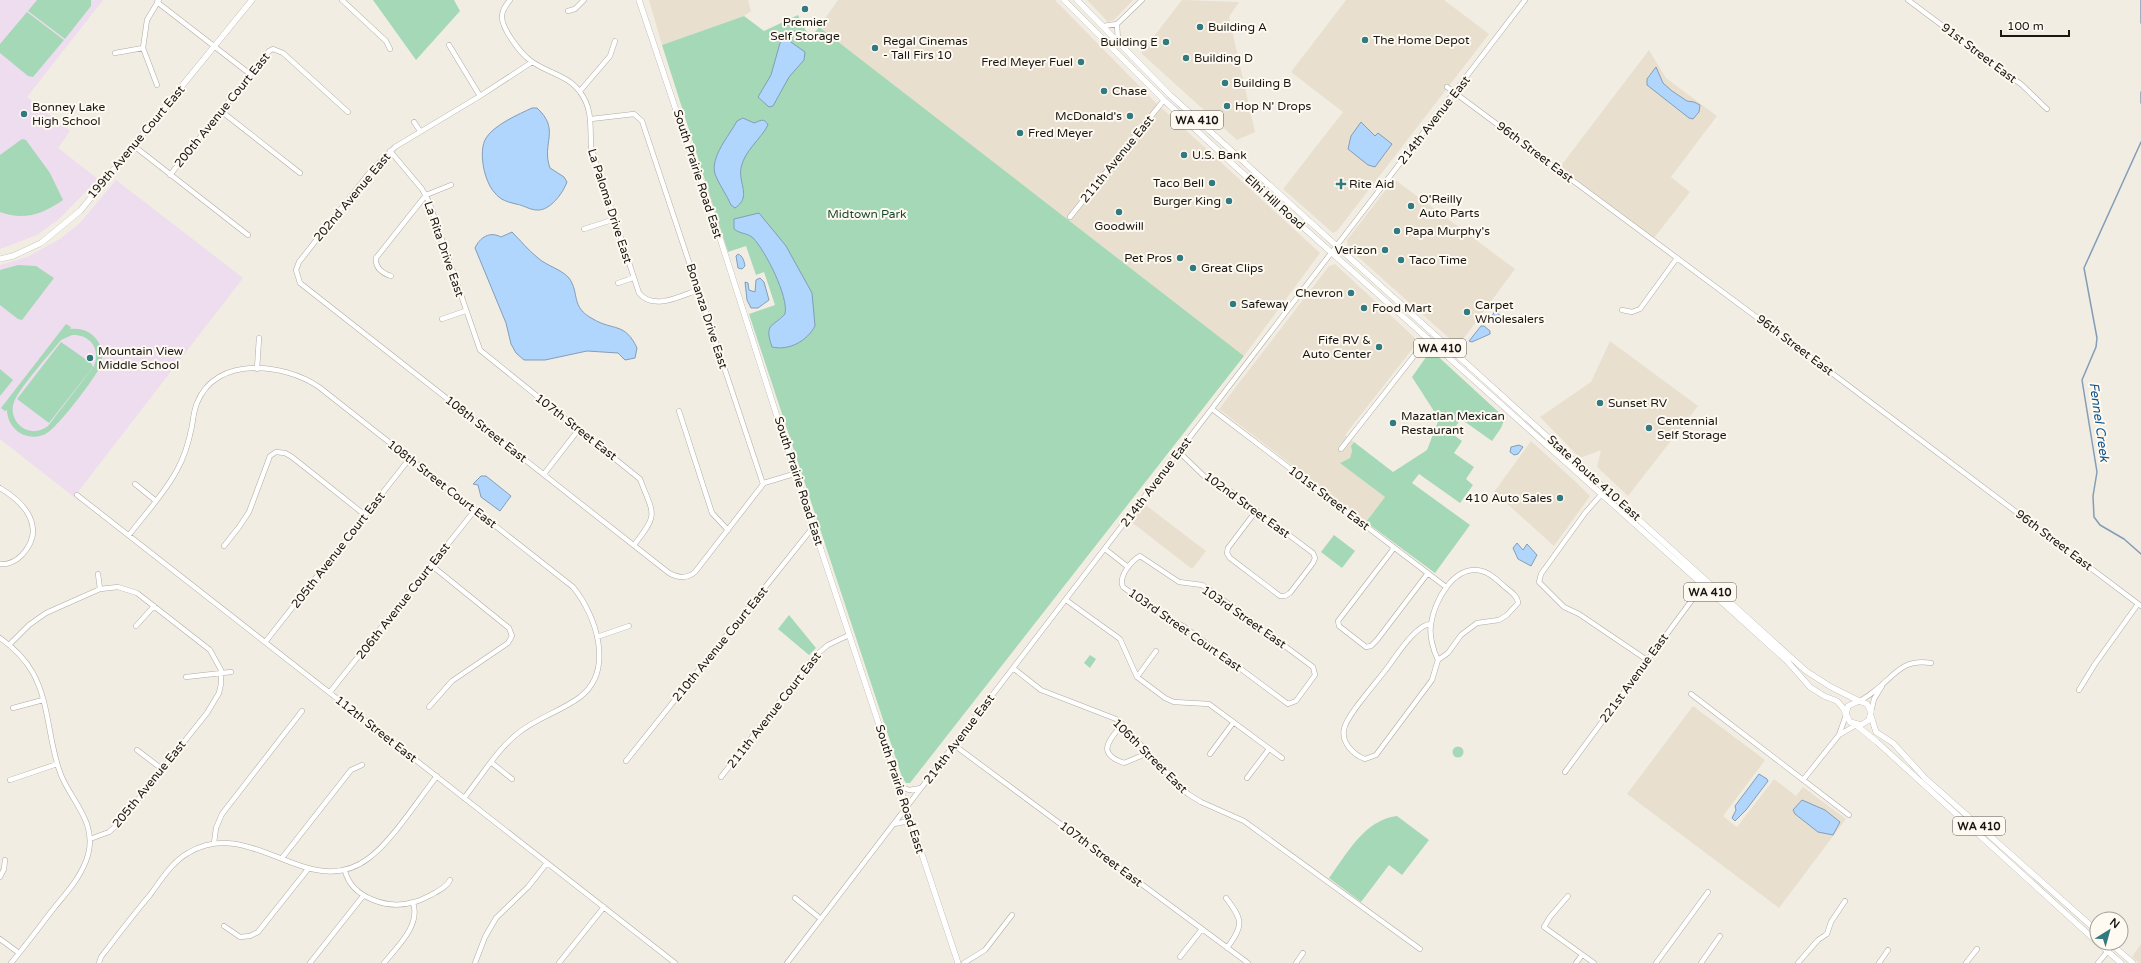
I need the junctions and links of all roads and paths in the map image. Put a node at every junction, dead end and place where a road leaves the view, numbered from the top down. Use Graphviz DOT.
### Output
graph roads {
  1 [pos="252,0"];
  2 [pos="342,0"];
  3 [pos="510,0"];
  4 [pos="584,0"];
  5 [pos="639,0"];
  6 [pos="1064,0"];
  7 [pos="1078,0"];
  8 [pos="1142,0"];
  9 [pos="1525,0"];
  10 [pos="1908,0"];
  11 [pos="158,1"];
  12 [pos="568,11"];
  13 [pos="1117,24"];
  14 [pos="1103,26"];
  15 [pos="615,41"];
  16 [pos="1118,41"];
  17 [pos="449,45"];
  18 [pos="214,47"];
  19 [pos="143,48"];
  20 [pos="390,49"];
  21 [pos="115,53"];
  22 [pos="532,62"];
  23 [pos="250,74"];
  24 [pos="157,85"];
  25 [pos="1447,87"];
  26 [pos="580,91"];
  27 [pos="1455,93"];
  28 [pos="480,96"];
  29 [pos="1164,100"];
  30 [pos="2047,109"];
  31 [pos="221,111"];
  32 [pos="348,112"];
  33 [pos="591,119"];
  34 [pos="414,122"];
  35 [pos="420,131"];
  36 [pos="134,146"];
  37 [pos="390,151"];
  38 [pos="300,173"];
  39 [pos="170,175"];
  40 [pos="451,185"];
  41 [pos="426,195"];
  42 [pos="1070,217"];
  43 [pos="615,219"];
  44 [pos="584,229"];
  45 [pos="248,235"];
  46 [pos="1337,245"];
  47 [pos="1332,252"];
  48 [pos="1677,258"];
  49 [pos="0,259"];
  50 [pos="296,273"];
  51 [pos="391,276"];
  52 [pos="633,278"];
  53 [pos="618,283"];
  54 [pos="698,290"];
  55 [pos="1622,310"];
  56 [pos="465,311"];
  57 [pos="442,319"];
  58 [pos="259,338"];
  59 [pos="1428,338"];
  60 [pos="480,350"];
  61 [pos="257,368"];
  62 [pos="1212,409"];
  63 [pos="679,411"];
  64 [pos="579,428"];
  65 [pos="1341,449"];
  66 [pos="1179,452"];
  67 [pos="410,458"];
  68 [pos="797,473"];
  69 [pos="544,474"];
  70 [pos="135,484"];
  71 [pos="763,484"];
  72 [pos="0,488"];
  73 [pos="1606,489"];
  74 [pos="1601,494"];
  75 [pos="77,495"];
  76 [pos="156,501"];
  77 [pos="475,510"];
  78 [pos="1256,511"];
  79 [pos="366,515"];
  80 [pos="814,526"];
  81 [pos="728,530"];
  82 [pos="128,535"];
  83 [pos="634,545"];
  84 [pos="224,546"];
  85 [pos="1394,548"];
  86 [pos="1105,549"];
  87 [pos="0,564"];
  88 [pos="431,566"];
  89 [pos="1128,567"];
  90 [pos="1428,573"];
  91 [pos="98,574"];
  92 [pos="1703,585"];
  93 [pos="1446,587"];
  94 [pos="100,589"];
  95 [pos="1066,600"];
  96 [pos="2140,605"];
  97 [pos="154,606"];
  98 [pos="1431,624"];
  99 [pos="136,626"];
  100 [pos="630,626"];
  101 [pos="849,635"];
  102 [pos="597,637"];
  103 [pos="0,638"];
  104 [pos="266,641"];
  105 [pos="9,645"];
  106 [pos="1156,651"];
  107 [pos="1438,660"];
  108 [pos="1647,660"];
  109 [pos="1931,663"];
  110 [pos="1013,668"];
  111 [pos="231,672"];
  112 [pos="221,673"];
  113 [pos="186,677"];
  114 [pos="1137,677"];
  115 [pos="1887,680"];
  116 [pos="2079,690"];
  117 [pos="330,692"];
  118 [pos="1691,694"];
  119 [pos="43,700"];
  120 [pos="1860,701"];
  121 [pos="1288,704"];
  122 [pos="429,707"];
  123 [pos="13,708"];
  124 [pos="302,711"];
  125 [pos="1871,713"];
  126 [pos="1846,715"];
  127 [pos="1233,722"];
  128 [pos="1122,724"];
  129 [pos="1856,725"];
  130 [pos="1839,735"];
  131 [pos="954,745"];
  132 [pos="1269,749"];
  133 [pos="137,750"];
  134 [pos="1148,753"];
  135 [pos="1210,754"];
  136 [pos="1282,758"];
  137 [pos="626,761"];
  138 [pos="492,763"];
  139 [pos="57,764"];
  140 [pos="362,765"];
  141 [pos="162,769"];
  142 [pos="1565,772"];
  143 [pos="436,776"];
  144 [pos="721,777"];
  145 [pos="1247,778"];
  146 [pos="512,779"];
  147 [pos="10,780"];
  148 [pos="1804,780"];
  149 [pos="899,786"];
  150 [pos="921,788"];
  151 [pos="464,798"];
  152 [pos="906,807"];
  153 [pos="1849,815"];
  154 [pos="894,824"];
  155 [pos="912,824"];
  156 [pos="90,839"];
  157 [pos="214,843"];
  158 [pos="282,858"];
  159 [pos="5,860"];
  160 [pos="547,863"];
  161 [pos="308,869"];
  162 [pos="345,871"];
  163 [pos="0,877"];
  164 [pos="450,880"];
  165 [pos="1708,892"];
  166 [pos="363,896"];
  167 [pos="1568,896"];
  168 [pos="795,898"];
  169 [pos="1226,898"];
  170 [pos="1845,901"];
  171 [pos="414,903"];
  172 [pos="604,907"];
  173 [pos="1012,915"];
  174 [pos="821,919"];
  175 [pos="2089,924"];
  176 [pos="224,926"];
  177 [pos="1202,929"];
  178 [pos="2089,934"];
  179 [pos="1720,936"];
  180 [pos="0,939"];
  181 [pos="1227,948"];
  182 [pos="1420,949"];
  183 [pos="1977,949"];
  184 [pos="1888,950"];
  185 [pos="2108,951"];
  186 [pos="2120,951"];
  187 [pos="19,953"];
  188 [pos="1303,953"];
  189 [pos="1582,955"];
  190 [pos="1180,957"];
  191 [pos="11,963"];
  192 [pos="99,963"];
  193 [pos="310,963"];
  194 [pos="384,963"];
  195 [pos="475,963"];
  196 [pos="559,963"];
  197 [pos="675,963"];
  198 [pos="787,963"];
  199 [pos="958,963"];
  200 [pos="964,963"];
  201 [pos="1248,963"];
  202 [pos="1296,963"];
  203 [pos="1576,963"];
  204 [pos="1594,963"];
  205 [pos="1656,963"];
  206 [pos="1701,963"];
  207 [pos="1798,963"];
  208 [pos="1879,963"];
  209 [pos="1966,963"];
  210 [pos="2098,963"];
  211 [pos="2121,963"];
  212 [pos="2133,963"];
  1 -- 18 [label="main road, 199th Avenue Court East"];
  2 -- 20 [label="street"];
  3 -- 22 [label="street, La Paloma Drive East"];
  4 -- 12 [label="street"];
  5 -- 68 [label="main road, South Prairie Road East"];
  6 -- 29 [label="main road, Elhi Hill Road / WA 410"];
  7 -- 14 [label="main road, Elhi Hill Road / WA 410"];
  8 -- 13 [label="street"];
  9 -- 27 [label="street, 214th Avenue East"];
  10 -- 30 [label="street, 91st Street East"];
  11 -- 18 [label="street"];
  11 -- 19 [label="street"];
  13 -- 14 [label="street"];
  13 -- 16 [label="street"];
  14 -- 16 [label="main road, Elhi Hill Road / WA 410"];
  15 -- 26 [label="street"];
  16 -- 46 [label="main road, Elhi Hill Road / WA 410"];
  17 -- 28 [label="street"];
  18 -- 23 [label="street"];
  18 -- 36 [label="main road, 199th Avenue Court East"];
  19 -- 21 [label="street"];
  19 -- 24 [label="street"];
  22 -- 26 [label="street, La Paloma Drive East"];
  22 -- 28 [label="street, 202nd Avenue East"];
  23 -- 31 [label="street, 200th Avenue Court East"];
  23 -- 32 [label="street, 200th Avenue Court East"];
  25 -- 27 [label="street, 96th Street East"];
  26 -- 33 [label="street, La Paloma Drive East"];
  27 -- 46 [label="street, 214th Avenue East"];
  27 -- 48 [label="street, 96th Street East"];
  28 -- 35 [label="street, 202nd Avenue East"];
  29 -- 42 [label="street, 211th Avenue East"];
  29 -- 47 [label="main road, Elhi Hill Road / WA 410"];
  31 -- 38 [label="street"];
  31 -- 39 [label="street, 200th Avenue Court East"];
  33 -- 43 [label="street, La Paloma Drive East"];
  33 -- 54 [label="street, Bonanza Drive East"];
  34 -- 35 [label="street"];
  35 -- 37 [label="street, 202nd Avenue East"];
  36 -- 39 [label="street"];
  36 -- 49 [label="main road, 199th Avenue Court East"];
  37 -- 41 [label="street, La Rita Drive East"];
  37 -- 50 [label="street, 202nd Avenue East"];
  39 -- 45 [label="street"];
  40 -- 41 [label="street"];
  41 -- 51 [label="street"];
  41 -- 56 [label="street, La Rita Drive East"];
  43 -- 44 [label="street"];
  43 -- 52 [label="street, La Paloma Drive East"];
  46 -- 47 [label="street, 214th Avenue East"];
  46 -- 73 [label="main road, State Route 410 East / WA 410"];
  47 -- 59 [label="main road, State Route 410 East / WA 410"];
  47 -- 62 [label="street, 214th Avenue East"];
  48 -- 55 [label="street"];
  48 -- 96 [label="street, 96th Street East"];
  50 -- 69 [label="street, 108th Street East"];
  52 -- 53 [label="street, La Paloma Drive East"];
  52 -- 54 [label="street, La Paloma Drive East"];
  54 -- 71 [label="street, Bonanza Drive East"];
  56 -- 57 [label="street, La Rita Drive East"];
  56 -- 60 [label="street, La Rita Drive East"];
  58 -- 61 [label="street"];
  59 -- 65 [label="street"];
  59 -- 74 [label="main road, State Route 410 East / WA 410"];
  60 -- 64 [label="street, 107th Street East"];
  61 -- 67 [label="street, 108th Street Court East"];
  61 -- 76 [label="street, 108th Street Court East"];
  62 -- 66 [label="street, 214th Avenue East"];
  62 -- 85 [label="street, 101st Street East"];
  63 -- 81 [label="street"];
  64 -- 69 [label="street"];
  64 -- 83 [label="street, 107th Street East"];
  66 -- 78 [label="street, 102nd Street East"];
  66 -- 86 [label="street, 214th Avenue East"];
  67 -- 77 [label="street, 108th Street Court East"];
  67 -- 79 [label="street, 205th Avenue Court East"];
  68 -- 71 [label="street"];
  68 -- 80 [label="main road, South Prairie Road East"];
  69 -- 83 [label="street, 108th Street East"];
  70 -- 76 [label="street"];
  71 -- 81 [label="street"];
  72 -- 87 [label="street"];
  73 -- 74 [label="street"];
  73 -- 120 [label="main road, State Route 410 East / WA 410"];
  74 -- 92 [label="main road, State Route 410 East / WA 410"];
  74 -- 108 [label="street"];
  75 -- 82 [label="street, 112th Street East"];
  76 -- 82 [label="street, 108th Street Court East"];
  77 -- 88 [label="street, 206th Avenue Court East"];
  77 -- 102 [label="street, 108th Street Court East"];
  78 -- 78 [label="street, 102nd Street East"];
  79 -- 84 [label="street"];
  79 -- 104 [label="street, 205th Avenue Court East"];
  80 -- 101 [label="main road, South Prairie Road East"];
  80 -- 137 [label="street, 210th Avenue Court East"];
  81 -- 83 [label="street, 108th Street East"];
  82 -- 104 [label="street, 112th Street East"];
  85 -- 90 [label="street, 101st Street East"];
  85 -- 90 [label="street"];
  86 -- 89 [label="street"];
  86 -- 95 [label="street, 214th Avenue East"];
  88 -- 117 [label="street, 206th Avenue Court East"];
  88 -- 122 [label="street"];
  89 -- 121 [label="street, 103rd Street Court East"];
  89 -- 121 [label="street, 103rd Street East"];
  90 -- 93 [label="street, 101st Street East"];
  91 -- 94 [label="street"];
  92 -- 108 [label="street, 221st Avenue East"];
  92 -- 126 [label="main road, State Route 410 East / WA 410"];
  93 -- 98 [label="street"];
  93 -- 107 [label="street"];
  94 -- 97 [label="street"];
  94 -- 105 [label="street"];
  95 -- 110 [label="street, 214th Avenue East"];
  95 -- 114 [label="street"];
  96 -- 116 [label="street"];
  97 -- 99 [label="street"];
  97 -- 112 [label="street"];
  98 -- 107 [label="street"];
  98 -- 107 [label="street"];
  100 -- 102 [label="street"];
  101 -- 144 [label="street, 211th Avenue Court East"];
  101 -- 149 [label="main road, South Prairie Road East"];
  102 -- 138 [label="street, 108th Street Court East"];
  103 -- 105 [label="street"];
  104 -- 117 [label="street, 112th Street East"];
  105 -- 119 [label="street"];
  106 -- 114 [label="street"];
  108 -- 142 [label="street, 221st Avenue East"];
  109 -- 115 [label="street"];
  110 -- 128 [label="street, 106th Street East"];
  110 -- 131 [label="street, 214th Avenue East"];
  111 -- 112 [label="street"];
  112 -- 113 [label="street"];
  112 -- 141 [label="street, 205th Avenue East"];
  114 -- 127 [label="street"];
  115 -- 120 [label="street"];
  115 -- 125 [label="street"];
  117 -- 143 [label="street, 112th Street East"];
  118 -- 148 [label="street"];
  119 -- 123 [label="street"];
  119 -- 139 [label="street"];
  120 -- 125 [label="main road, WA 410"];
  120 -- 126 [label="main road"];
  124 -- 157 [label="street"];
  125 -- 129 [label="main road"];
  125 -- 175 [label="main road, WA 410"];
  126 -- 129 [label="main road, WA 410"];
  126 -- 130 [label="street"];
  127 -- 132 [label="street"];
  127 -- 135 [label="street"];
  128 -- 134 [label="street, 106th Street East"];
  128 -- 134 [label="street"];
  129 -- 130 [label="street"];
  129 -- 178 [label="main road, WA 410"];
  130 -- 148 [label="street"];
  131 -- 150 [label="street, 214th Avenue East"];
  131 -- 177 [label="street, 107th Street East"];
  132 -- 136 [label="street"];
  132 -- 145 [label="street"];
  133 -- 141 [label="street"];
  134 -- 182 [label="street, 106th Street East"];
  138 -- 146 [label="street"];
  138 -- 151 [label="street, 108th Street Court East"];
  139 -- 147 [label="street"];
  139 -- 156 [label="street"];
  140 -- 158 [label="street"];
  141 -- 156 [label="street, 205th Avenue East"];
  143 -- 151 [label="street, 112th Street East"];
  143 -- 162 [label="street"];
  148 -- 153 [label="street"];
  149 -- 150 [label="street"];
  149 -- 152 [label="main road, South Prairie Road East"];
  150 -- 152 [label="street, 214th Avenue East"];
  151 -- 160 [label="street, 112th Street East"];
  152 -- 154 [label="street, 214th Avenue East"];
  152 -- 155 [label="main road, South Prairie Road East"];
  154 -- 155 [label="street"];
  154 -- 174 [label="street, 214th Avenue East"];
  155 -- 199 [label="main road, South Prairie Road East"];
  156 -- 187 [label="street"];
  157 -- 158 [label="street"];
  157 -- 192 [label="street"];
  158 -- 161 [label="street"];
  159 -- 163 [label="street"];
  160 -- 172 [label="street, 112th Street East"];
  160 -- 195 [label="street"];
  161 -- 162 [label="street"];
  161 -- 176 [label="street"];
  162 -- 166 [label="street"];
  164 -- 171 [label="street"];
  165 -- 205 [label="street"];
  166 -- 171 [label="street"];
  166 -- 193 [label="street"];
  167 -- 189 [label="street"];
  168 -- 174 [label="street"];
  169 -- 181 [label="street"];
  170 -- 207 [label="street"];
  171 -- 194 [label="street"];
  172 -- 196 [label="street"];
  172 -- 197 [label="street, 112th Street East"];
  173 -- 200 [label="street"];
  174 -- 198 [label="street, 214th Avenue East"];
  177 -- 181 [label="street, 107th Street East"];
  177 -- 190 [label="street"];
  179 -- 206 [label="street"];
  180 -- 187 [label="street"];
  181 -- 201 [label="street, 107th Street East"];
  183 -- 209 [label="street"];
  184 -- 208 [label="street"];
  185 -- 210 [label="street"];
  185 -- 211 [label="main road, WA 410"];
  186 -- 212 [label="main road"];
  187 -- 191 [label="street"];
  188 -- 202 [label="street"];
  189 -- 203 [label="street"];
  189 -- 204 [label="street"];
}
